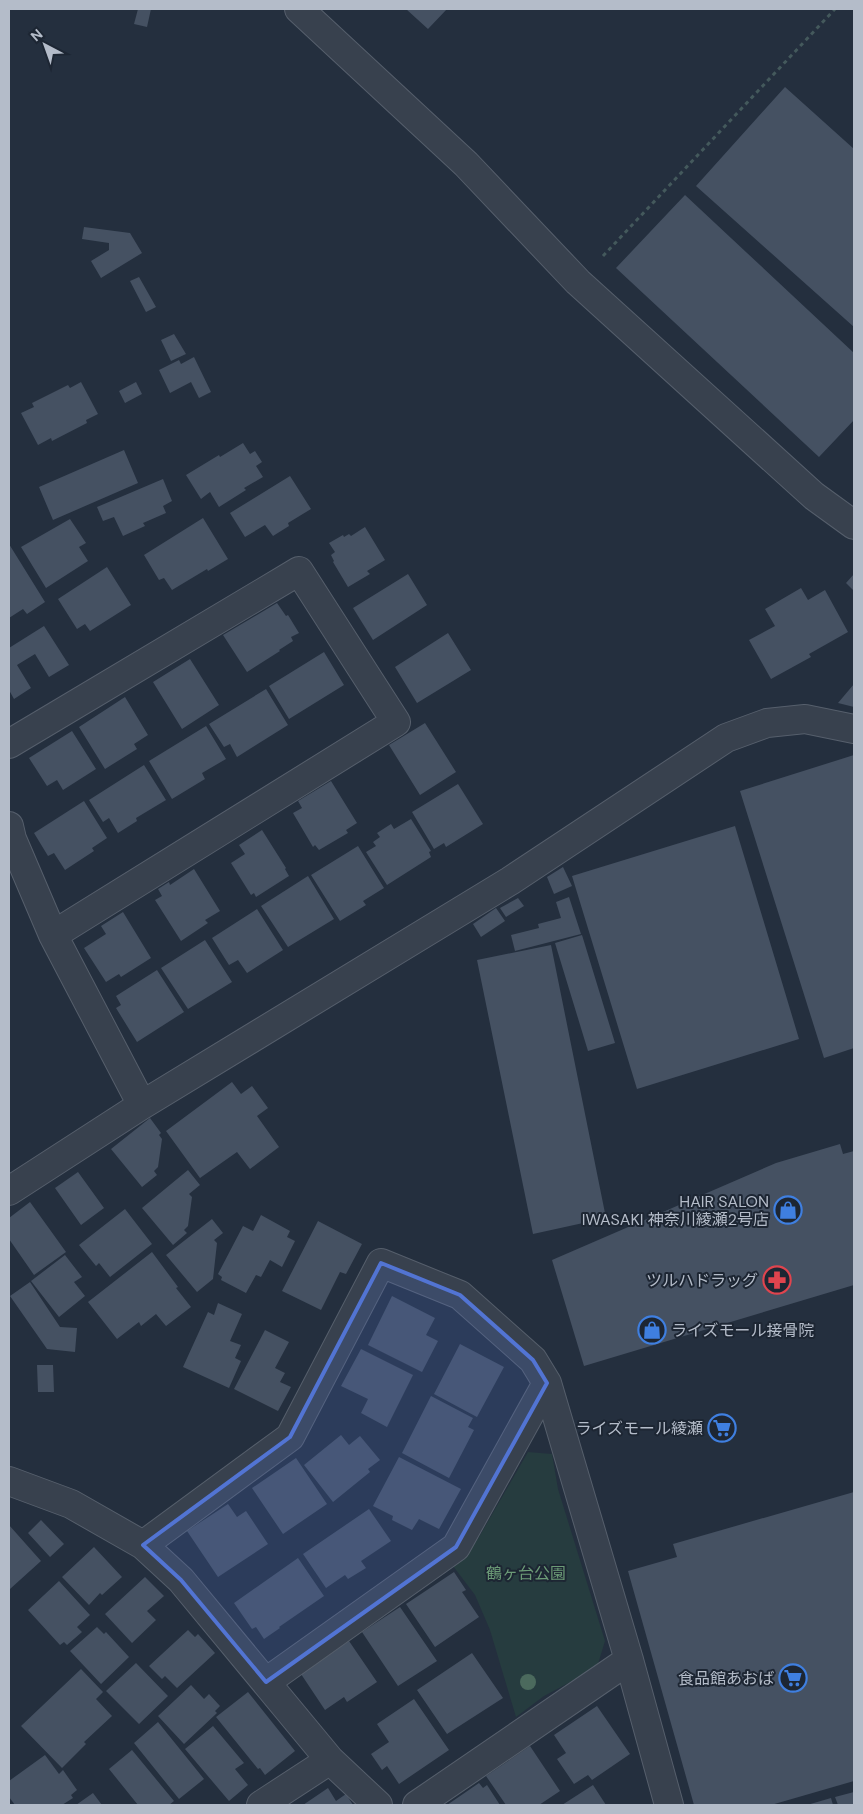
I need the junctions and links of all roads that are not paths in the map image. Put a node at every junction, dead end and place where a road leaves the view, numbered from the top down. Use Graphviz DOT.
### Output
graph roads {
  1 [pos="300,9"];
  2 [pos="854,525"];
  3 [pos="854,729"];
  4 [pos="9,744"];
  5 [pos="9,826"];
  6 [pos="53,934"];
  7 [pos="142,1105"];
  8 [pos="9,1191"];
  9 [pos="547,1383"];
  10 [pos="9,1481"];
  11 [pos="143,1545"];
  12 [pos="629,1660"];
  13 [pos="266,1682"];
  14 [pos="330,1760"];
  15 [pos="261,1805"];
  16 [pos="378,1805"];
  17 [pos="416,1805"];
  18 [pos="669,1805"];
  1 -- 2 [label="street"];
  3 -- 7 [label="street"];
  4 -- 6 [label="street"];
  5 -- 6 [label="street"];
  6 -- 7 [label="street"];
  7 -- 8 [label="street"];
  9 -- 11 [label="street"];
  9 -- 12 [label="street"];
  9 -- 13 [label="street"];
  10 -- 11 [label="street"];
  11 -- 13 [label="street"];
  12 -- 17 [label="street"];
  12 -- 18 [label="street"];
  13 -- 14 [label="street"];
  14 -- 15 [label="street"];
  14 -- 16 [label="street"];
}
